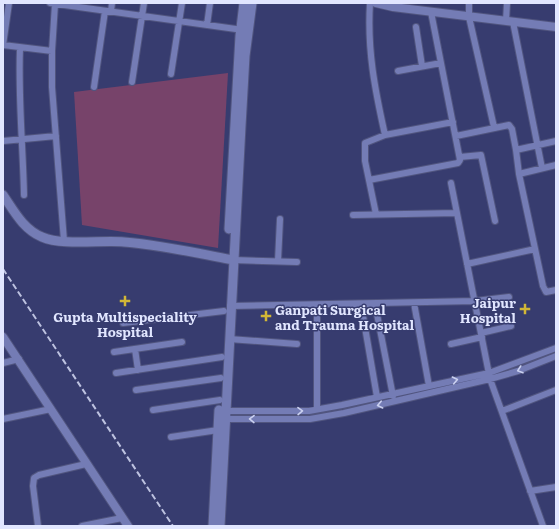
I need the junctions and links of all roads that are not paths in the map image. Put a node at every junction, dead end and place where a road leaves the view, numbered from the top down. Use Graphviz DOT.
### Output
graph roads {
  1 [pos="9,3"];
  2 [pos="53,3"];
  3 [pos="112,3"];
  4 [pos="144,3"];
  5 [pos="182,3"];
  6 [pos="210,3"];
  7 [pos="244,3"];
  8 [pos="252,3"];
  9 [pos="370,3"];
  10 [pos="376,3"];
  11 [pos="469,3"];
  12 [pos="507,3"];
  13 [pos="72,4"];
  14 [pos="393,5"];
  15 [pos="108,11"];
  16 [pos="432,12"];
  17 [pos="142,15"];
  18 [pos="469,17"];
  19 [pos="179,21"];
  20 [pos="510,22"];
  21 [pos="207,25"];
  22 [pos="416,27"];
  23 [pos="556,27"];
  24 [pos="245,30"];
  25 [pos="3,45"];
  26 [pos="20,48"];
  27 [pos="52,51"];
  28 [pos="441,62"];
  29 [pos="422,66"];
  30 [pos="398,71"];
  31 [pos="171,74"];
  32 [pos="132,82"];
  33 [pos="94,87"];
  34 [pos="453,122"];
  35 [pos="494,127"];
  36 [pos="56,136"];
  37 [pos="385,136"];
  38 [pos="456,136"];
  39 [pos="23,140"];
  40 [pos="3,141"];
  41 [pos="556,141"];
  42 [pos="537,145"];
  43 [pos="516,150"];
  44 [pos="460,157"];
  45 [pos="556,165"];
  46 [pos="542,168"];
  47 [pos="519,174"];
  48 [pos="369,180"];
  49 [pos="451,183"];
  50 [pos="3,195"];
  51 [pos="24,196"];
  52 [pos="457,213"];
  53 [pos="376,214"];
  54 [pos="353,215"];
  55 [pos="280,219"];
  56 [pos="495,221"];
  57 [pos="64,241"];
  58 [pos="535,249"];
  59 [pos="230,259"];
  60 [pos="278,261"];
  61 [pos="297,262"];
  62 [pos="467,264"];
  63 [pos="556,290"];
  64 [pos="509,297"];
  65 [pos="475,302"];
  66 [pos="414,303"];
  67 [pos="361,304"];
  68 [pos="375,304"];
  69 [pos="317,305"];
  70 [pos="227,309"];
  71 [pos="123,323"];
  72 [pos="511,326"];
  73 [pos="482,335"];
  74 [pos="3,337"];
  75 [pos="228,340"];
  76 [pos="182,342"];
  77 [pos="296,344"];
  78 [pos="451,344"];
  79 [pos="556,348"];
  80 [pos="135,349"];
  81 [pos="114,352"];
  82 [pos="556,356"];
  83 [pos="222,357"];
  84 [pos="19,359"];
  85 [pos="3,363"];
  86 [pos="138,370"];
  87 [pos="116,373"];
  88 [pos="490,376"];
  89 [pos="221,378"];
  90 [pos="429,386"];
  91 [pos="136,390"];
  92 [pos="556,390"];
  93 [pos="393,393"];
  94 [pos="378,397"];
  95 [pos="220,400"];
  96 [pos="394,401"];
  97 [pos="51,409"];
  98 [pos="317,409"];
  99 [pos="153,410"];
  100 [pos="502,411"];
  101 [pos="222,415"];
  102 [pos="3,419"];
  103 [pos="218,430"];
  104 [pos="171,437"];
  105 [pos="86,464"];
  106 [pos="556,487"];
  107 [pos="530,491"];
  108 [pos="122,518"];
  109 [pos="38,526"];
  110 [pos="82,526"];
  111 [pos="128,526"];
  112 [pos="213,526"];
  113 [pos="220,526"];
  114 [pos="543,526"];
  1 -- 25 [label="street"];
  2 -- 13 [label="street"];
  2 -- 27 [label="street"];
  3 -- 15 [label="street"];
  4 -- 17 [label="street"];
  5 -- 19 [label="street"];
  6 -- 21 [label="street"];
  7 -- 24 [label="main road"];
  8 -- 24 [label="main road"];
  9 -- 37 [label="street"];
  10 -- 14 [label="street"];
  11 -- 18 [label="street"];
  12 -- 20 [label="street"];
  13 -- 15 [label="street"];
  14 -- 16 [label="street"];
  15 -- 17 [label="street"];
  15 -- 33 [label="street"];
  16 -- 18 [label="street"];
  16 -- 28 [label="street"];
  17 -- 19 [label="street"];
  17 -- 32 [label="street"];
  18 -- 20 [label="street"];
  18 -- 35 [label="street"];
  19 -- 21 [label="street"];
  19 -- 31 [label="street"];
  20 -- 23 [label="street"];
  20 -- 42 [label="street"];
  21 -- 24 [label="street"];
  22 -- 29 [label="street"];
  24 -- 59 [label="main road"];
  25 -- 26 [label="street"];
  26 -- 27 [label="street"];
  26 -- 39 [label="street"];
  27 -- 36 [label="street"];
  28 -- 29 [label="street"];
  28 -- 34 [label="street"];
  29 -- 30 [label="street"];
  34 -- 37 [label="street"];
  34 -- 38 [label="street"];
  35 -- 38 [label="street"];
  35 -- 43 [label="street"];
  36 -- 39 [label="street"];
  36 -- 57 [label="street"];
  37 -- 48 [label="street"];
  38 -- 44 [label="street"];
  39 -- 40 [label="street"];
  39 -- 51 [label="street"];
  41 -- 42 [label="street"];
  42 -- 43 [label="street"];
  42 -- 46 [label="street"];
  43 -- 47 [label="street"];
  44 -- 48 [label="street"];
  44 -- 56 [label="street"];
  45 -- 46 [label="street"];
  46 -- 47 [label="street"];
  47 -- 58 [label="street"];
  48 -- 53 [label="street"];
  49 -- 52 [label="street"];
  50 -- 57 [label="main road"];
  52 -- 53 [label="street"];
  52 -- 62 [label="street"];
  53 -- 54 [label="street"];
  55 -- 60 [label="street"];
  57 -- 59 [label="main road"];
  58 -- 62 [label="street"];
  58 -- 63 [label="street"];
  59 -- 60 [label="street"];
  59 -- 70 [label="main road"];
  60 -- 61 [label="street"];
  62 -- 65 [label="street"];
  64 -- 65 [label="street"];
  65 -- 66 [label="street"];
  65 -- 73 [label="street"];
  66 -- 68 [label="street"];
  66 -- 90 [label="street"];
  67 -- 68 [label="street"];
  67 -- 69 [label="street"];
  67 -- 94 [label="street"];
  68 -- 93 [label="street"];
  69 -- 70 [label="street"];
  69 -- 98 [label="street"];
  70 -- 71 [label="street"];
  70 -- 75 [label="main road"];
  70 -- 83 [label="main road"];
  72 -- 73 [label="street"];
  73 -- 78 [label="street"];
  73 -- 88 [label="street"];
  74 -- 84 [label="street"];
  75 -- 77 [label="street"];
  75 -- 101 [label="main road"];
  76 -- 80 [label="street"];
  79 -- 88 [label="street"];
  80 -- 81 [label="street"];
  80 -- 86 [label="street"];
  82 -- 88 [label="street, one-way"];
  83 -- 86 [label="street"];
  83 -- 89 [label="main road"];
  84 -- 85 [label="street"];
  84 -- 97 [label="street"];
  86 -- 87 [label="street"];
  90 -- 88 [label="street, one-way"];
  88 -- 96 [label="street"];
  88 -- 100 [label="street"];
  89 -- 91 [label="street"];
  89 -- 95 [label="main road"];
  90 -- 93 [label="street"];
  92 -- 100 [label="street"];
  93 -- 94 [label="street"];
  93 -- 96 [label="street"];
  94 -- 98 [label="street"];
  95 -- 99 [label="street"];
  95 -- 101 [label="main road"];
  96 -- 101 [label="street, one-way"];
  97 -- 102 [label="street"];
  97 -- 105 [label="street"];
  101 -- 98 [label="street, one-way"];
  100 -- 107 [label="street"];
  101 -- 103 [label="main road"];
  101 -- 113 [label="main road"];
  103 -- 104 [label="street"];
  103 -- 112 [label="main road"];
  105 -- 108 [label="street"];
  105 -- 109 [label="street"];
  106 -- 107 [label="street"];
  107 -- 114 [label="street"];
  108 -- 110 [label="street"];
  108 -- 111 [label="street"];
}
